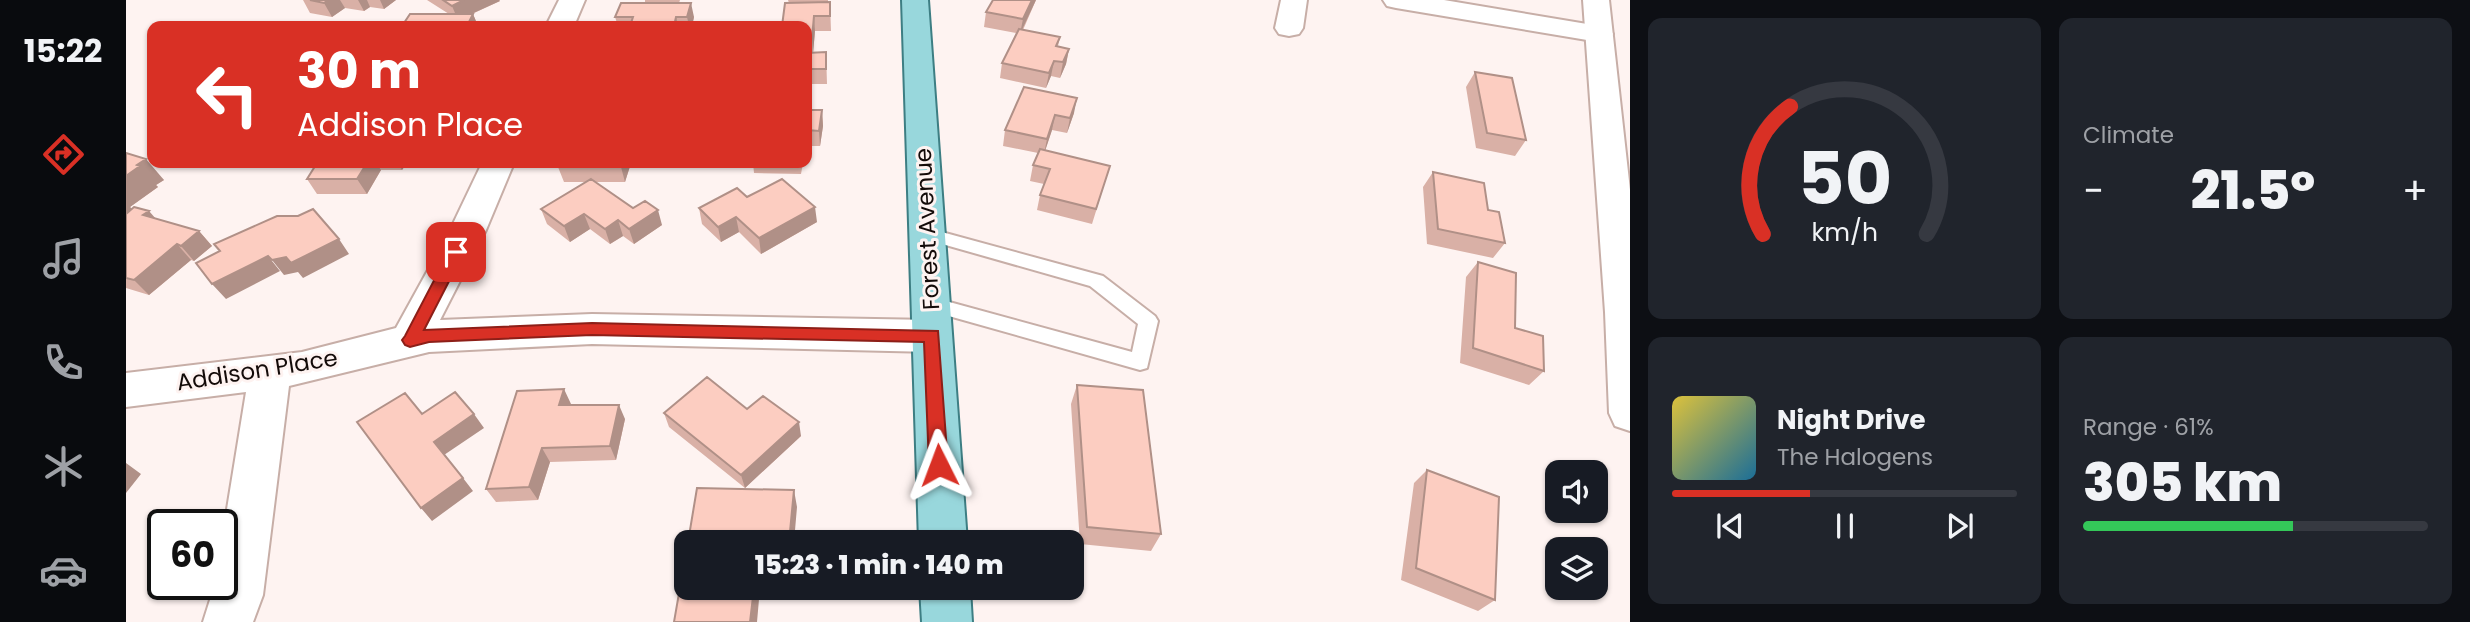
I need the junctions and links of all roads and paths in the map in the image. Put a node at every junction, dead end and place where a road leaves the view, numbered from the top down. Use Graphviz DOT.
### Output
graph roads {
  1 [pos="572,0"];
  2 [pos="915,0"];
  3 [pos="1294,0"];
  4 [pos="1396,0"];
  5 [pos="1596,0"];
  6 [pos="562,21"];
  7 [pos="1289,28"];
  8 [pos="1599,34"];
  9 [pos="496,168"];
  10 [pos="927,234"];
  11 [pos="1627,312"];
  12 [pos="931,320"];
  13 [pos="410,340"];
  14 [pos="270,372"];
  15 [pos="126,390"];
  16 [pos="1630,413"];
  17 [pos="942,530"];
  18 [pos="946,600"];
  19 [pos="229,622"];
  20 [pos="947,622"];
  1 -- 6 [label="street"];
  2 -- 10 [label="main road, Forest Avenue"];
  3 -- 7 [label="street"];
  4 -- 8 [label="street"];
  5 -- 8 [label="street"];
  8 -- 11 [label="street"];
  9 -- 13 [label="street"];
  10 -- 12 [label="main road, Forest Avenue"];
  10 -- 12 [label="lane"];
  11 -- 16 [label="street"];
  12 -- 13 [label="street, Addison Place"];
  12 -- 17 [label="main road, Forest Avenue"];
  13 -- 14 [label="street, Addison Place"];
  14 -- 15 [label="street, Addison Place"];
  14 -- 19 [label="street"];
  18 -- 20 [label="main road"];
}
